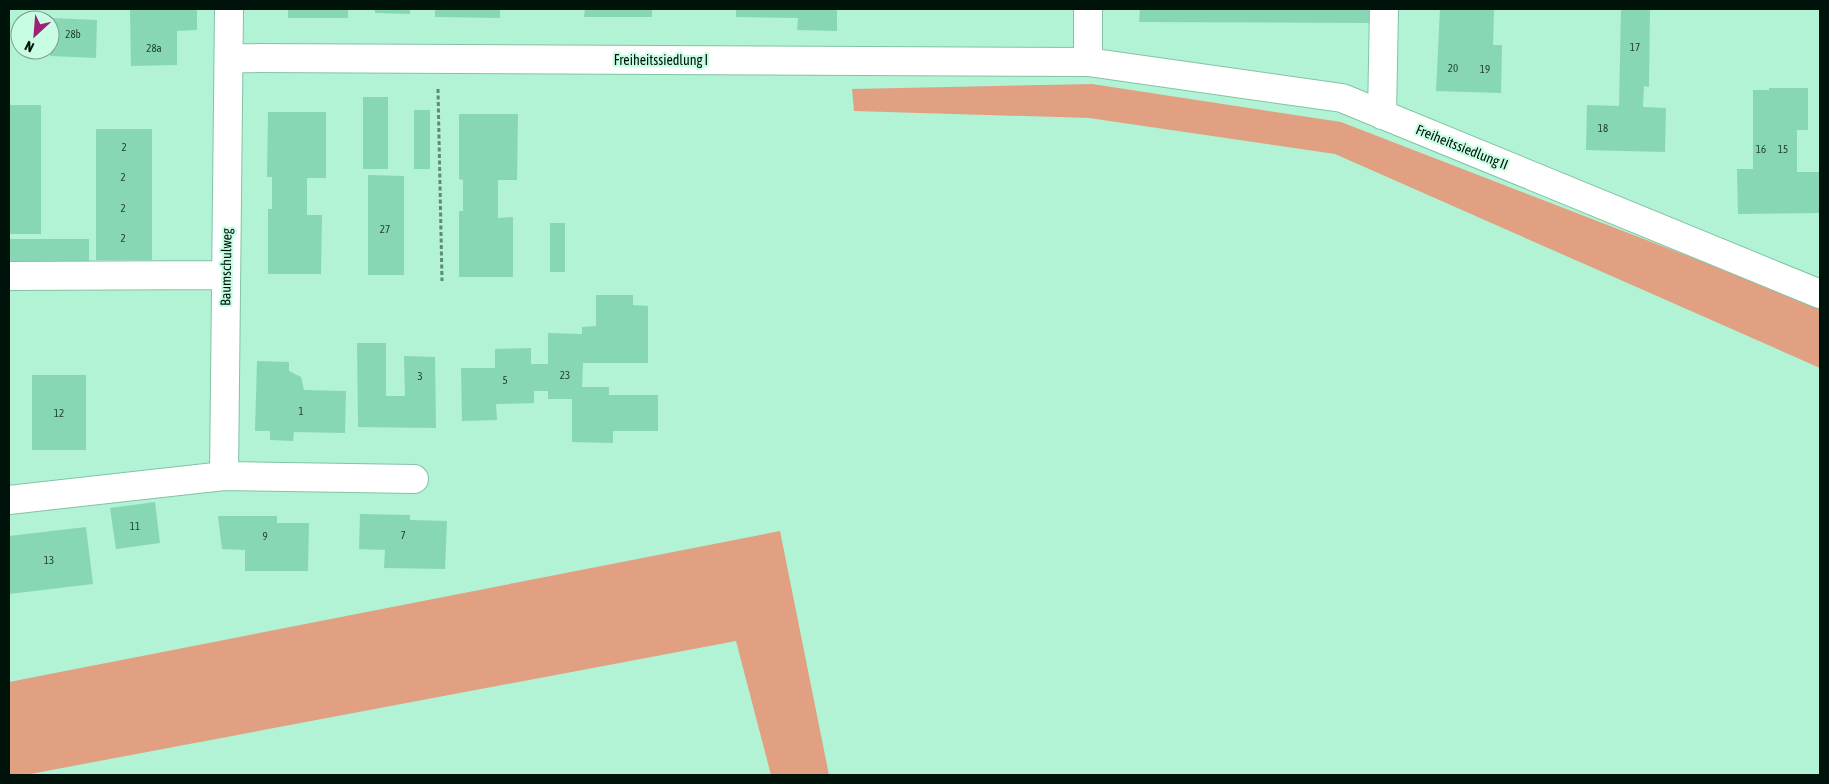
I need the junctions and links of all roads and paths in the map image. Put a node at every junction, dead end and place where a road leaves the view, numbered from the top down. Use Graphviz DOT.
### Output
graph roads {
  1 [pos="229,9"];
  2 [pos="1088,9"];
  3 [pos="1384,9"];
  4 [pos="230,58"];
  5 [pos="437,59"];
  6 [pos="1088,62"];
  7 [pos="1382,115"];
  8 [pos="226,275"];
  9 [pos="9,276"];
  10 [pos="442,281"];
  11 [pos="1820,294"];
  12 [pos="224,476"];
  13 [pos="414,479"];
  14 [pos="9,500"];
  1 -- 4 [label="street"];
  2 -- 6 [label="street"];
  3 -- 7 [label="street"];
  4 -- 5 [label="street, Freiheitssiedlung I"];
  4 -- 8 [label="street, Baumschulweg"];
  5 -- 6 [label="street, Freiheitssiedlung I"];
  5 -- 10 [label="path"];
  6 -- 7 [label="street, Freiheitssiedlung II"];
  7 -- 11 [label="street, Freiheitssiedlung II"];
  8 -- 9 [label="street"];
  8 -- 12 [label="street, Baumschulweg"];
  12 -- 13 [label="street"];
  12 -- 14 [label="street"];
}
